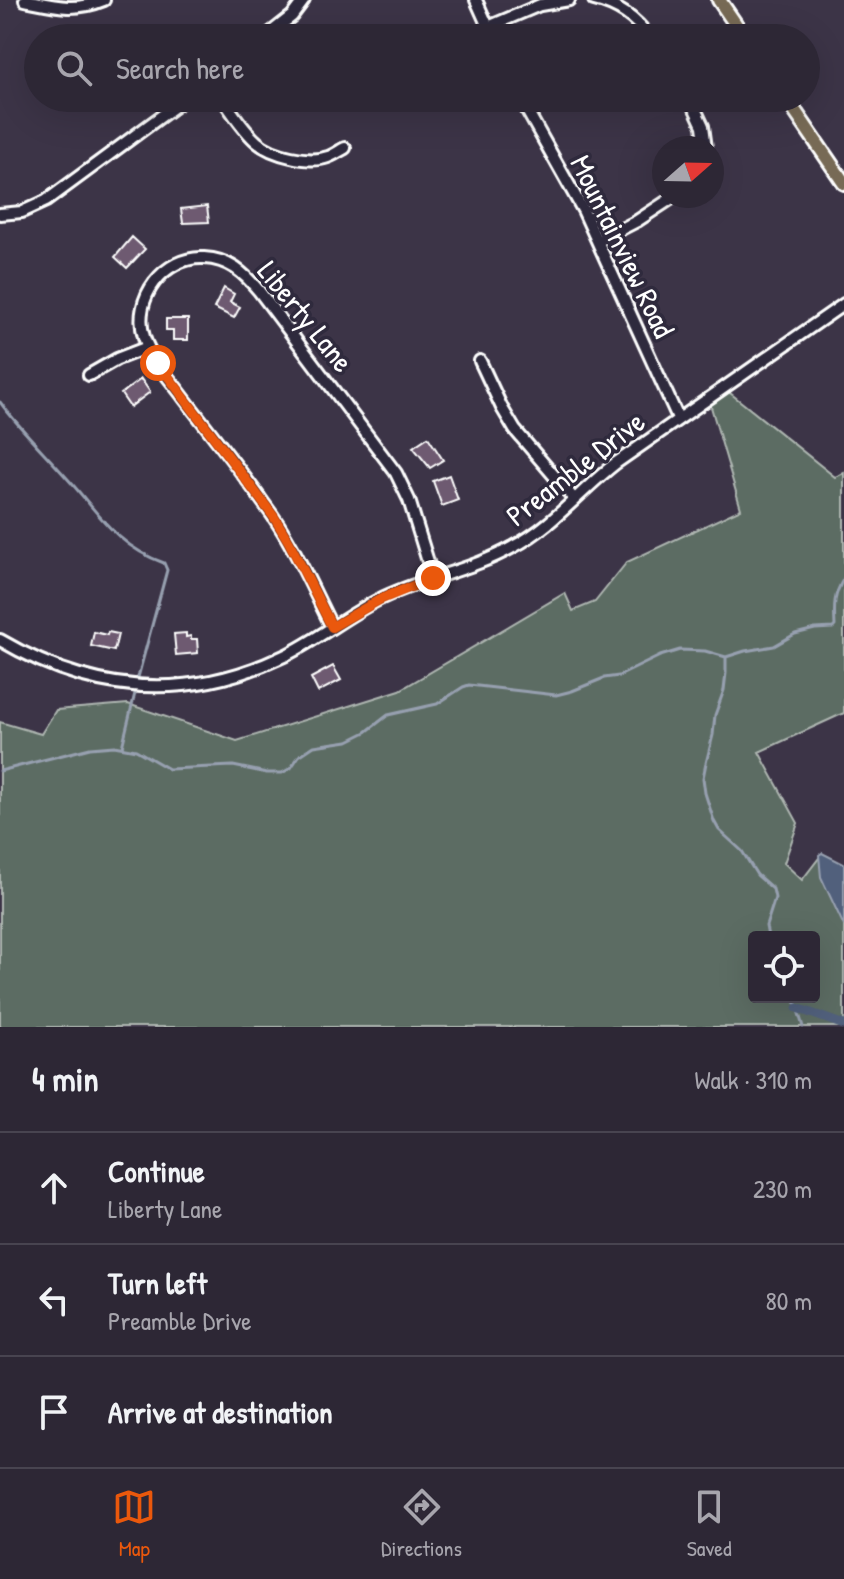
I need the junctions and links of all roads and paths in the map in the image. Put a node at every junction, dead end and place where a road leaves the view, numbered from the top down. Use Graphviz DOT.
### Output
graph roads {
  1 [pos="25,0"];
  2 [pos="104,0"];
  3 [pos="304,0"];
  4 [pos="476,0"];
  5 [pos="569,0"];
  6 [pos="594,0"];
  7 [pos="719,0"];
  8 [pos="282,24"];
  9 [pos="487,24"];
  10 [pos="495,24"];
  11 [pos="637,24"];
  12 [pos="735,24"];
  13 [pos="167,112"];
  14 [pos="232,112"];
  15 [pos="528,112"];
  16 [pos="696,112"];
  17 [pos="796,112"];
  18 [pos="704,136"];
  19 [pos="345,148"];
  20 [pos="844,183"];
  21 [pos="657,208"];
  22 [pos="0,214"];
  23 [pos="598,241"];
  24 [pos="844,304"];
  25 [pos="148,347"];
  26 [pos="480,361"];
  27 [pos="89,375"];
  28 [pos="678,418"];
  29 [pos="574,499"];
  30 [pos="433,578"];
  31 [pos="332,627"];
  32 [pos="0,640"];
  1 -- 2 [label="street"];
  3 -- 8 [label="street"];
  4 -- 9 [label="street"];
  5 -- 10 [label="street"];
  6 -- 11 [label="street"];
  7 -- 12 [label="main road"];
  13 -- 22 [label="street"];
  14 -- 19 [label="street"];
  15 -- 23 [label="street, Mountainview Road"];
  16 -- 18 [label="street"];
  17 -- 20 [label="main road"];
  21 -- 23 [label="street"];
  23 -- 28 [label="street, Mountainview Road"];
  24 -- 28 [label="street, Preamble Drive"];
  25 -- 27 [label="street"];
  25 -- 30 [label="street, Liberty Lane"];
  25 -- 31 [label="street, Liberty Lane"];
  26 -- 29 [label="street"];
  28 -- 29 [label="street, Preamble Drive"];
  29 -- 30 [label="street, Preamble Drive"];
  30 -- 31 [label="street, Preamble Drive"];
  31 -- 32 [label="street, Preamble Drive"];
}
